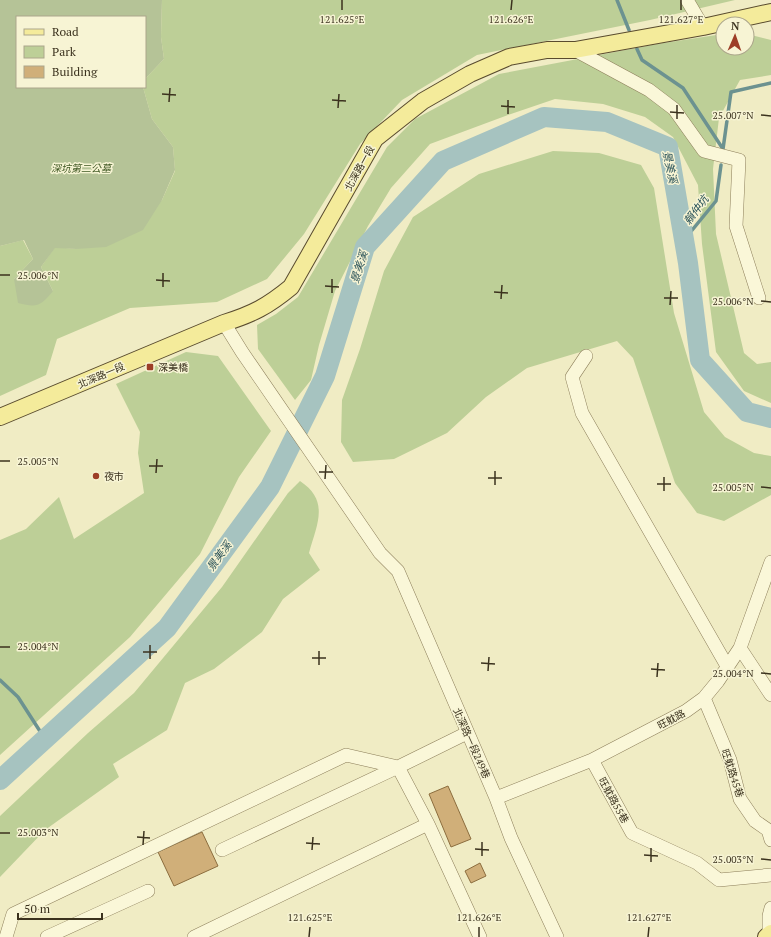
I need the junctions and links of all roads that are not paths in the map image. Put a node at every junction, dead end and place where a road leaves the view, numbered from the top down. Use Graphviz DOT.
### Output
graph roads {
  1 [pos="687,0"];
  2 [pos="771,12"];
  3 [pos="703,28"];
  4 [pos="575,50"];
  5 [pos="760,298"];
  6 [pos="224,323"];
  7 [pos="586,356"];
  8 [pos="0,418"];
  9 [pos="771,562"];
  10 [pos="740,648"];
  11 [pos="727,666"];
  12 [pos="771,695"];
  13 [pos="704,698"];
  14 [pos="467,733"];
  15 [pos="592,760"];
  16 [pos="398,767"];
  17 [pos="496,798"];
  18 [pos="428,824"];
  19 [pos="771,840"];
  20 [pos="222,850"];
  21 [pos="771,875"];
  22 [pos="148,890"];
  23 [pos="771,908"];
  24 [pos="769,935"];
  25 [pos="6,937"];
  26 [pos="47,937"];
  27 [pos="194,937"];
  28 [pos="480,937"];
  29 [pos="557,937"];
  1 -- 3 [label="street"];
  2 -- 3 [label="main road, 北深路一段"];
  3 -- 4 [label="main road, 北深路一段"];
  4 -- 5 [label="street"];
  4 -- 6 [label="main road, 北深路一段"];
  6 -- 8 [label="main road, 北深路一段"];
  6 -- 14 [label="street, 北深路一段249巷"];
  7 -- 11 [label="street"];
  9 -- 10 [label="street, 旺躭路"];
  10 -- 11 [label="street, 旺躭路"];
  10 -- 12 [label="street"];
  11 -- 13 [label="street, 旺躭路"];
  13 -- 15 [label="street, 旺躭路"];
  13 -- 19 [label="street, 旺躭路45巷"];
  14 -- 16 [label="street"];
  14 -- 17 [label="street, 北深路一段249巷"];
  15 -- 17 [label="street, 旺躭路"];
  15 -- 21 [label="street, 旺躭路55巷"];
  16 -- 18 [label="street"];
  16 -- 20 [label="street"];
  16 -- 25 [label="street"];
  17 -- 29 [label="street, 北深路一段249巷"];
  18 -- 27 [label="street"];
  18 -- 28 [label="street"];
  22 -- 26 [label="street"];
  23 -- 24 [label="street"];
}
